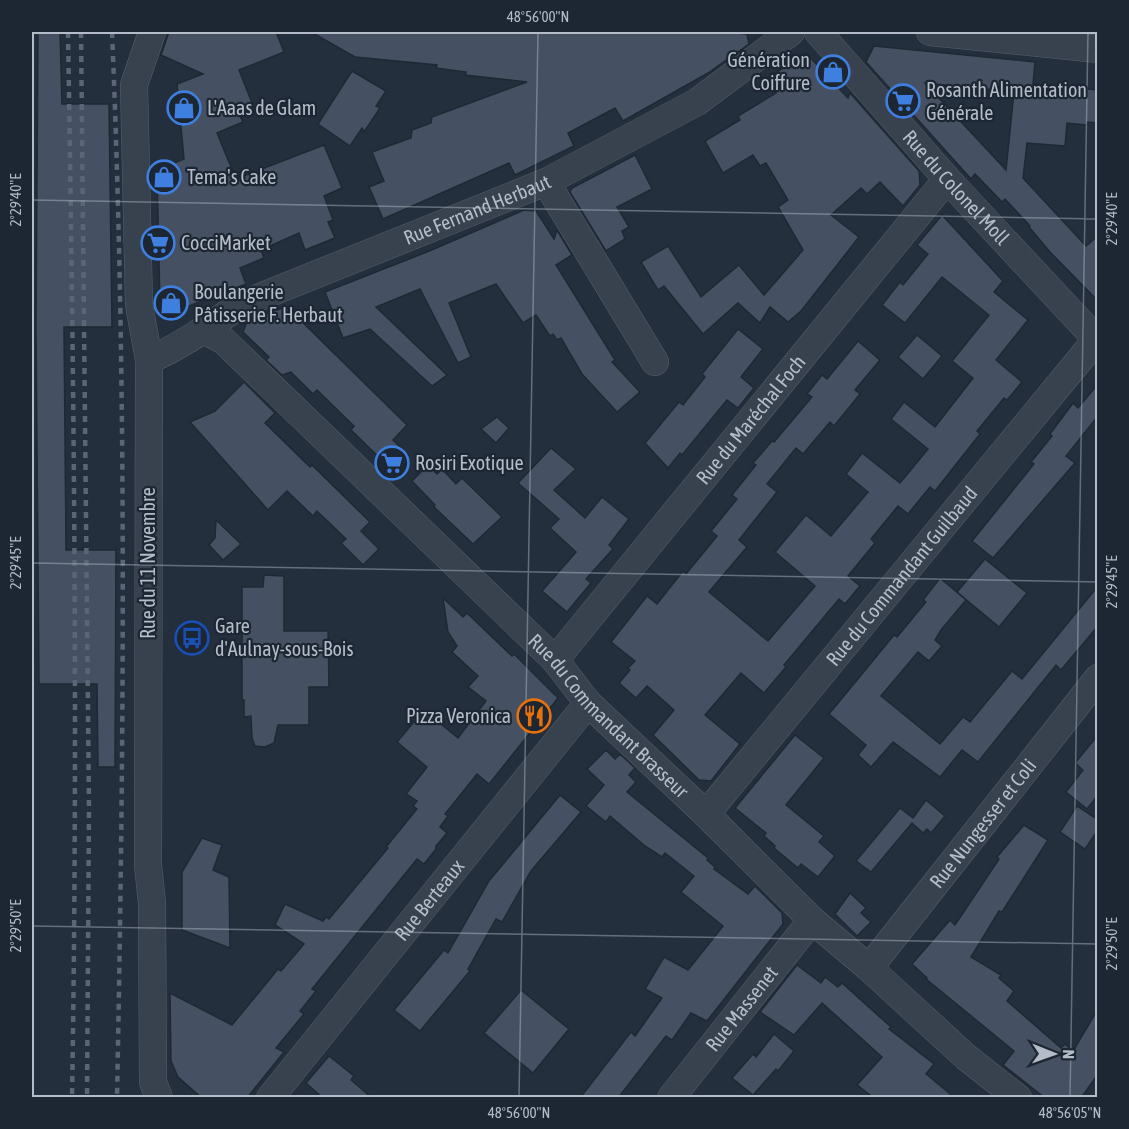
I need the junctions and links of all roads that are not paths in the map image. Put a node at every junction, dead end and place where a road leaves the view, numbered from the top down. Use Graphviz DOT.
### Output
graph roads {
  1 [pos="152,32"];
  2 [pos="790,32"];
  3 [pos="818,32"];
  4 [pos="930,32"];
  5 [pos="1098,49"];
  6 [pos="947,179"];
  7 [pos="546,182"];
  8 [pos="204,330"];
  9 [pos="1097,341"];
  10 [pos="149,360"];
  11 [pos="655,362"];
  12 [pos="555,660"];
  13 [pos="1098,678"];
  14 [pos="588,703"];
  15 [pos="706,814"];
  16 [pos="812,920"];
  17 [pos="869,968"];
  18 [pos="159,1098"];
  19 [pos="270,1098"];
  20 [pos="671,1098"];
  21 [pos="1018,1098"];
  1 -- 10 [label="street, Rue du 11 Novembre"];
  2 -- 7 [label="street, Rue Fernand Herbaut"];
  3 -- 6 [label="street, Rue du Colonel Moll"];
  4 -- 5 [label="street"];
  6 -- 9 [label="street, Rue du Colonel Moll"];
  6 -- 12 [label="street, Rue du Maréchal Foch"];
  7 -- 8 [label="street, Rue Fernand Herbaut"];
  7 -- 11 [label="street"];
  8 -- 10 [label="street, Rue Fernand Herbaut"];
  8 -- 12 [label="street, Rue du Commandant Brasseur"];
  9 -- 15 [label="street, Rue du Commandant Guilbaud"];
  10 -- 18 [label="street, Rue du 11 Novembre"];
  12 -- 14 [label="street, Rue du Commandant Brasseur"];
  13 -- 17 [label="street, Rue Nungesser et Coli"];
  14 -- 15 [label="street, Rue du Commandant Brasseur"];
  14 -- 19 [label="street, Rue Berteaux"];
  15 -- 16 [label="street, Rue du Commandant Brasseur"];
  16 -- 17 [label="street, Rue du Commandant Brasseur"];
  16 -- 20 [label="street, Rue Massenet"];
  17 -- 21 [label="street, Rue du Commandant Brasseur"];
}
